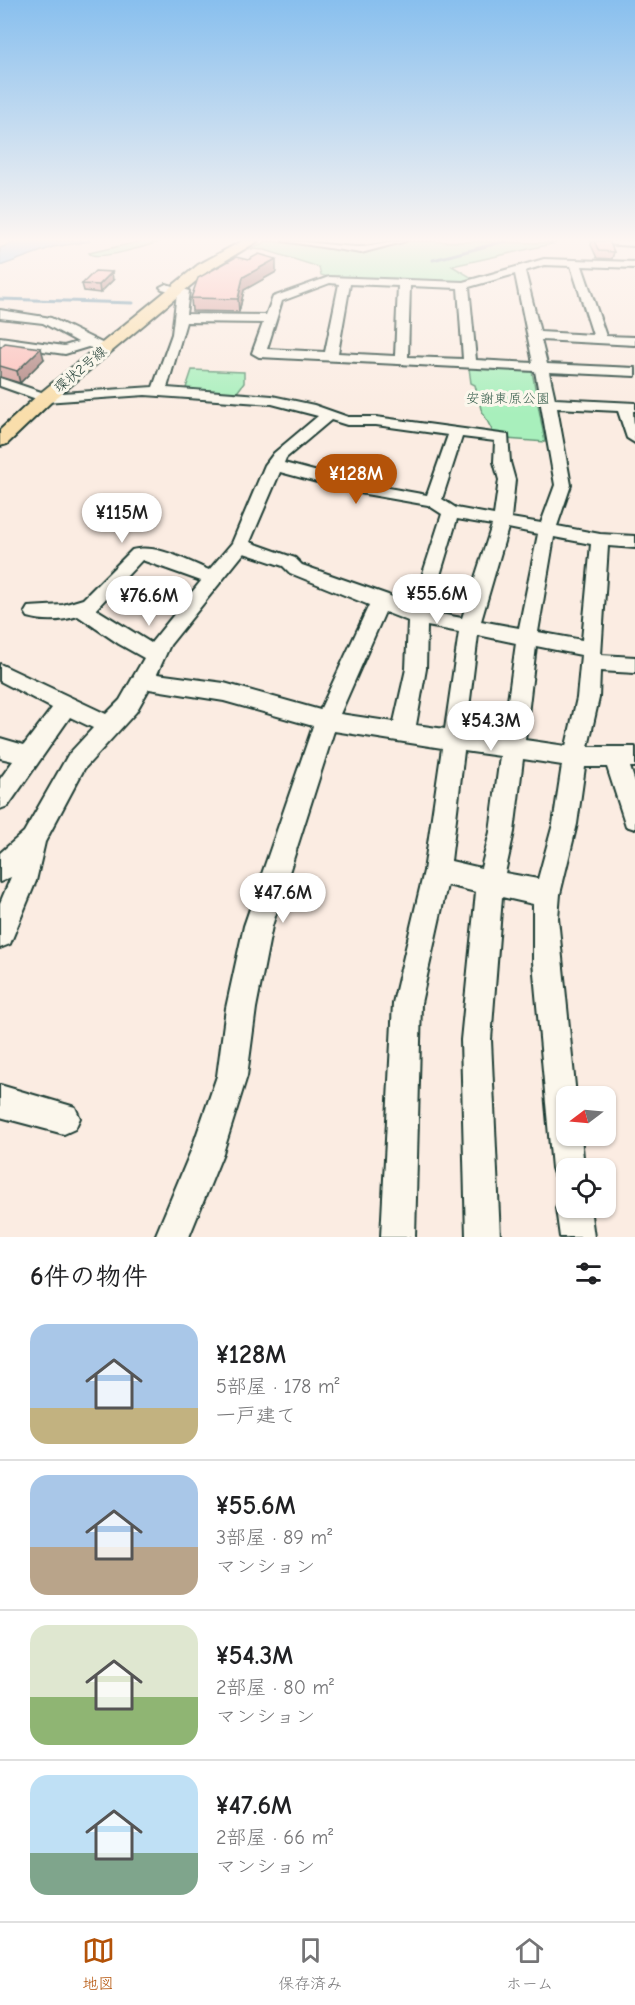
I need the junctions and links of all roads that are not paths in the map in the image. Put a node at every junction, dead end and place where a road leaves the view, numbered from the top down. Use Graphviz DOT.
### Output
graph roads {
  1 [pos="158,299"];
  2 [pos="182,299"];
  3 [pos="278,299"];
  4 [pos="342,299"];
  5 [pos="403,299"];
  6 [pos="465,299"];
  7 [pos="526,299"];
  8 [pos="588,299"];
  9 [pos="0,314"];
  10 [pos="181,318"];
  11 [pos="270,320"];
  12 [pos="535,336"];
  13 [pos="602,339"];
  14 [pos="0,341"];
  15 [pos="635,341"];
  16 [pos="96,345"];
  17 [pos="331,357"];
  18 [pos="400,361"];
  19 [pos="470,364"];
  20 [pos="542,368"];
  21 [pos="635,372"];
  22 [pos="0,382"];
  23 [pos="159,391"];
  24 [pos="39,396"];
  25 [pos="549,403"];
  26 [pos="630,407"];
  27 [pos="327,416"];
  28 [pos="0,423"];
  29 [pos="456,432"];
  30 [pos="635,438"];
  31 [pos="0,440"];
  32 [pos="273,465"];
  33 [pos="433,501"];
  34 [pos="451,512"];
  35 [pos="502,521"];
  36 [pos="547,530"];
  37 [pos="600,540"];
  38 [pos="635,542"];
  39 [pos="240,545"];
  40 [pos="212,578"];
  41 [pos="381,600"];
  42 [pos="82,609"];
  43 [pos="35,612"];
  44 [pos="418,617"];
  45 [pos="469,628"];
  46 [pos="527,638"];
  47 [pos="155,654"];
  48 [pos="592,656"];
  49 [pos="635,664"];
  50 [pos="0,672"];
  51 [pos="144,680"];
  52 [pos="65,706"];
  53 [pos="326,721"];
  54 [pos="109,726"];
  55 [pos="403,733"];
  56 [pos="455,741"];
  57 [pos="0,748"];
  58 [pos="512,750"];
  59 [pos="28,756"];
  60 [pos="575,757"];
  61 [pos="625,757"];
  62 [pos="0,798"];
  63 [pos="635,818"];
  64 [pos="33,840"];
  65 [pos="0,870"];
  66 [pos="437,871"];
  67 [pos="490,882"];
  68 [pos="547,894"];
  69 [pos="0,934"];
  70 [pos="0,1101"];
  71 [pos="64,1118"];
  72 [pos="567,1158"];
  73 [pos="574,1218"];
  74 [pos="172,1237"];
  75 [pos="398,1237"];
  76 [pos="483,1237"];
  77 [pos="577,1237"];
  1 -- 16 [label="main road, 環状2号線"];
  2 -- 10 [label="street"];
  3 -- 11 [label="street"];
  4 -- 17 [label="street"];
  5 -- 18 [label="street"];
  6 -- 19 [label="street"];
  7 -- 12 [label="street"];
  8 -- 13 [label="street"];
  9 -- 16 [label="street"];
  10 -- 11 [label="street"];
  10 -- 23 [label="street"];
  11 -- 17 [label="street"];
  12 -- 13 [label="street"];
  12 -- 20 [label="street"];
  13 -- 15 [label="street"];
  14 -- 16 [label="street"];
  16 -- 24 [label="main road, 環状2号線"];
  17 -- 18 [label="street"];
  18 -- 19 [label="street"];
  19 -- 20 [label="street"];
  20 -- 21 [label="street"];
  20 -- 25 [label="street"];
  22 -- 24 [label="street"];
  23 -- 24 [label="street"];
  23 -- 27 [label="street"];
  24 -- 28 [label="main road, 環状2号線"];
  24 -- 31 [label="main road, 環状2号線"];
  25 -- 26 [label="street"];
  25 -- 36 [label="street"];
  26 -- 30 [label="street"];
  27 -- 29 [label="street"];
  27 -- 32 [label="street"];
  29 -- 33 [label="street"];
  29 -- 35 [label="street"];
  32 -- 33 [label="street"];
  32 -- 39 [label="street"];
  33 -- 34 [label="street"];
  34 -- 35 [label="street"];
  34 -- 44 [label="street"];
  35 -- 36 [label="street"];
  35 -- 45 [label="street"];
  36 -- 37 [label="street"];
  36 -- 46 [label="street"];
  37 -- 38 [label="street"];
  37 -- 48 [label="street"];
  39 -- 40 [label="street"];
  39 -- 41 [label="street"];
  40 -- 42 [label="street"];
  40 -- 47 [label="street"];
  41 -- 44 [label="street"];
  41 -- 53 [label="street"];
  42 -- 43 [label="street"];
  42 -- 47 [label="street"];
  44 -- 45 [label="street"];
  44 -- 55 [label="street"];
  45 -- 46 [label="street"];
  45 -- 56 [label="street"];
  46 -- 48 [label="street"];
  46 -- 58 [label="street"];
  47 -- 51 [label="street"];
  48 -- 49 [label="street"];
  48 -- 60 [label="street"];
  50 -- 52 [label="street"];
  51 -- 53 [label="street"];
  51 -- 54 [label="street"];
  52 -- 54 [label="street"];
  52 -- 59 [label="street"];
  53 -- 55 [label="street"];
  53 -- 74 [label="street"];
  54 -- 64 [label="street"];
  55 -- 56 [label="street"];
  56 -- 58 [label="street"];
  56 -- 66 [label="street"];
  57 -- 59 [label="street"];
  58 -- 60 [label="street"];
  58 -- 67 [label="street"];
  59 -- 62 [label="street"];
  60 -- 61 [label="street"];
  60 -- 68 [label="street"];
  61 -- 63 [label="street"];
  64 -- 65 [label="street"];
  64 -- 69 [label="street"];
  66 -- 67 [label="street"];
  66 -- 75 [label="street"];
  67 -- 68 [label="street"];
  67 -- 76 [label="street"];
  68 -- 72 [label="street"];
  70 -- 71 [label="street"];
  73 -- 77 [label="street"];
}
